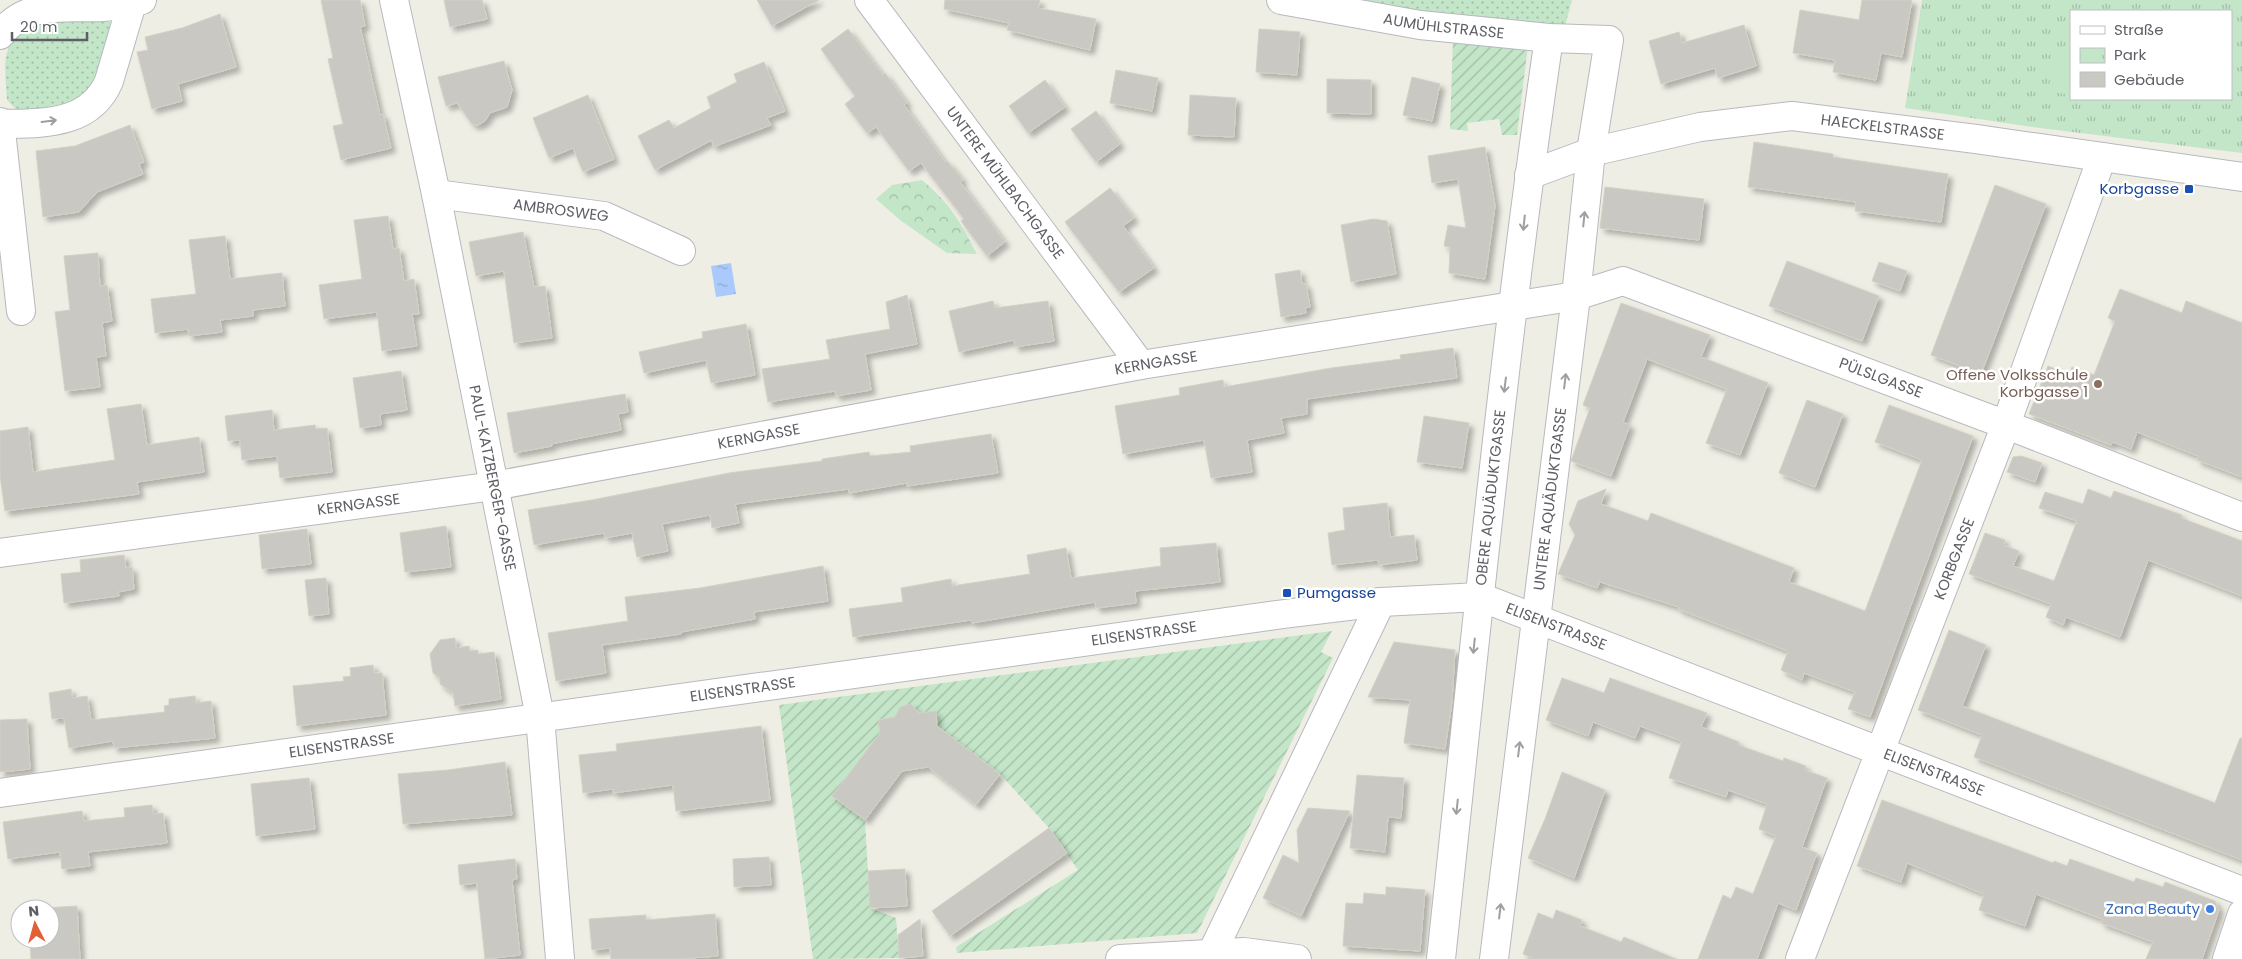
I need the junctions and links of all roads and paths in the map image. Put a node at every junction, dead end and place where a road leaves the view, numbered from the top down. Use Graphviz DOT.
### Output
graph roads {
  1 [pos="394,0"];
  2 [pos="869,0"];
  3 [pos="1281,0"];
  4 [pos="137,1"];
  5 [pos="0,36"];
  6 [pos="1549,38"];
  7 [pos="1610,40"];
  8 [pos="0,123"];
  9 [pos="1591,152"];
  10 [pos="2102,157"];
  11 [pos="1529,175"];
  12 [pos="2242,177"];
  13 [pos="436,194"];
  14 [pos="680,251"];
  15 [pos="1576,296"];
  16 [pos="1514,305"];
  17 [pos="21,311"];
  18 [pos="1141,365"];
  19 [pos="2006,427"];
  20 [pos="494,486"];
  21 [pos="2242,517"];
  22 [pos="0,553"];
  23 [pos="1480,597"];
  24 [pos="1381,602"];
  25 [pos="1535,620"];
  26 [pos="540,717"];
  27 [pos="1879,752"];
  28 [pos="0,793"];
  29 [pos="2242,891"];
  30 [pos="2242,914"];
  31 [pos="2233,953"];
  32 [pos="1210,956"];
  33 [pos="560,959"];
  34 [pos="1120,959"];
  35 [pos="1297,959"];
  36 [pos="1440,959"];
  37 [pos="1494,959"];
  38 [pos="1800,959"];
  1 -- 13 [label="street, PAUL-KATZBERGER-GASSE"];
  2 -- 18 [label="street, UNTERE MÜHLBACHGASSE"];
  3 -- 6 [label="street, AUMÜHLSTRASSE"];
  4 -- 5 [label="street"];
  8 -- 4 [label="street, one-way"];
  6 -- 7 [label="street, AUMÜHLSTRASSE"];
  6 -- 11 [label="street, OBERE AQUÄDUKTGASSE"];
  7 -- 9 [label="street, UNTERE AQUÄDUKTGASSE"];
  8 -- 17 [label="street"];
  9 -- 10 [label="street, HAECKELSTRASSE"];
  9 -- 11 [label="street, HAECKELSTRASSE"];
  15 -- 9 [label="street, UNTERE AQUÄDUKTGASSE, one-way"];
  10 -- 12 [label="street, HAECKELSTRASSE"];
  10 -- 19 [label="street, KORBGASSE"];
  11 -- 16 [label="street, OBERE AQUÄDUKTGASSE, one-way"];
  13 -- 14 [label="street, AMBROSWEG"];
  13 -- 20 [label="street, PAUL-KATZBERGER-GASSE"];
  15 -- 16 [label="street, PÜLSLGASSE"];
  15 -- 19 [label="street, PÜLSLGASSE"];
  25 -- 15 [label="street, UNTERE AQUÄDUKTGASSE, one-way"];
  16 -- 18 [label="street, KERNGASSE"];
  16 -- 23 [label="street, OBERE AQUÄDUKTGASSE, one-way"];
  18 -- 20 [label="street, KERNGASSE"];
  19 -- 21 [label="street, PÜLSLGASSE"];
  19 -- 27 [label="street, KORBGASSE"];
  20 -- 22 [label="street, KERNGASSE"];
  20 -- 26 [label="street, PAUL-KATZBERGER-GASSE"];
  23 -- 24 [label="street, ELISENSTRASSE"];
  23 -- 25 [label="street, ELISENSTRASSE"];
  23 -- 36 [label="street, OBERE AQUÄDUKTGASSE, one-way"];
  24 -- 26 [label="street, ELISENSTRASSE"];
  24 -- 32 [label="street"];
  25 -- 27 [label="street, ELISENSTRASSE"];
  37 -- 25 [label="street, UNTERE AQUÄDUKTGASSE, one-way"];
  26 -- 28 [label="street, ELISENSTRASSE"];
  26 -- 33 [label="street, PAUL-KATZBERGER-GASSE"];
  27 -- 29 [label="street, ELISENSTRASSE"];
  27 -- 38 [label="street, KORBGASSE"];
  30 -- 31 [label="street"];
  32 -- 34 [label="street"];
  32 -- 35 [label="street"];
}
